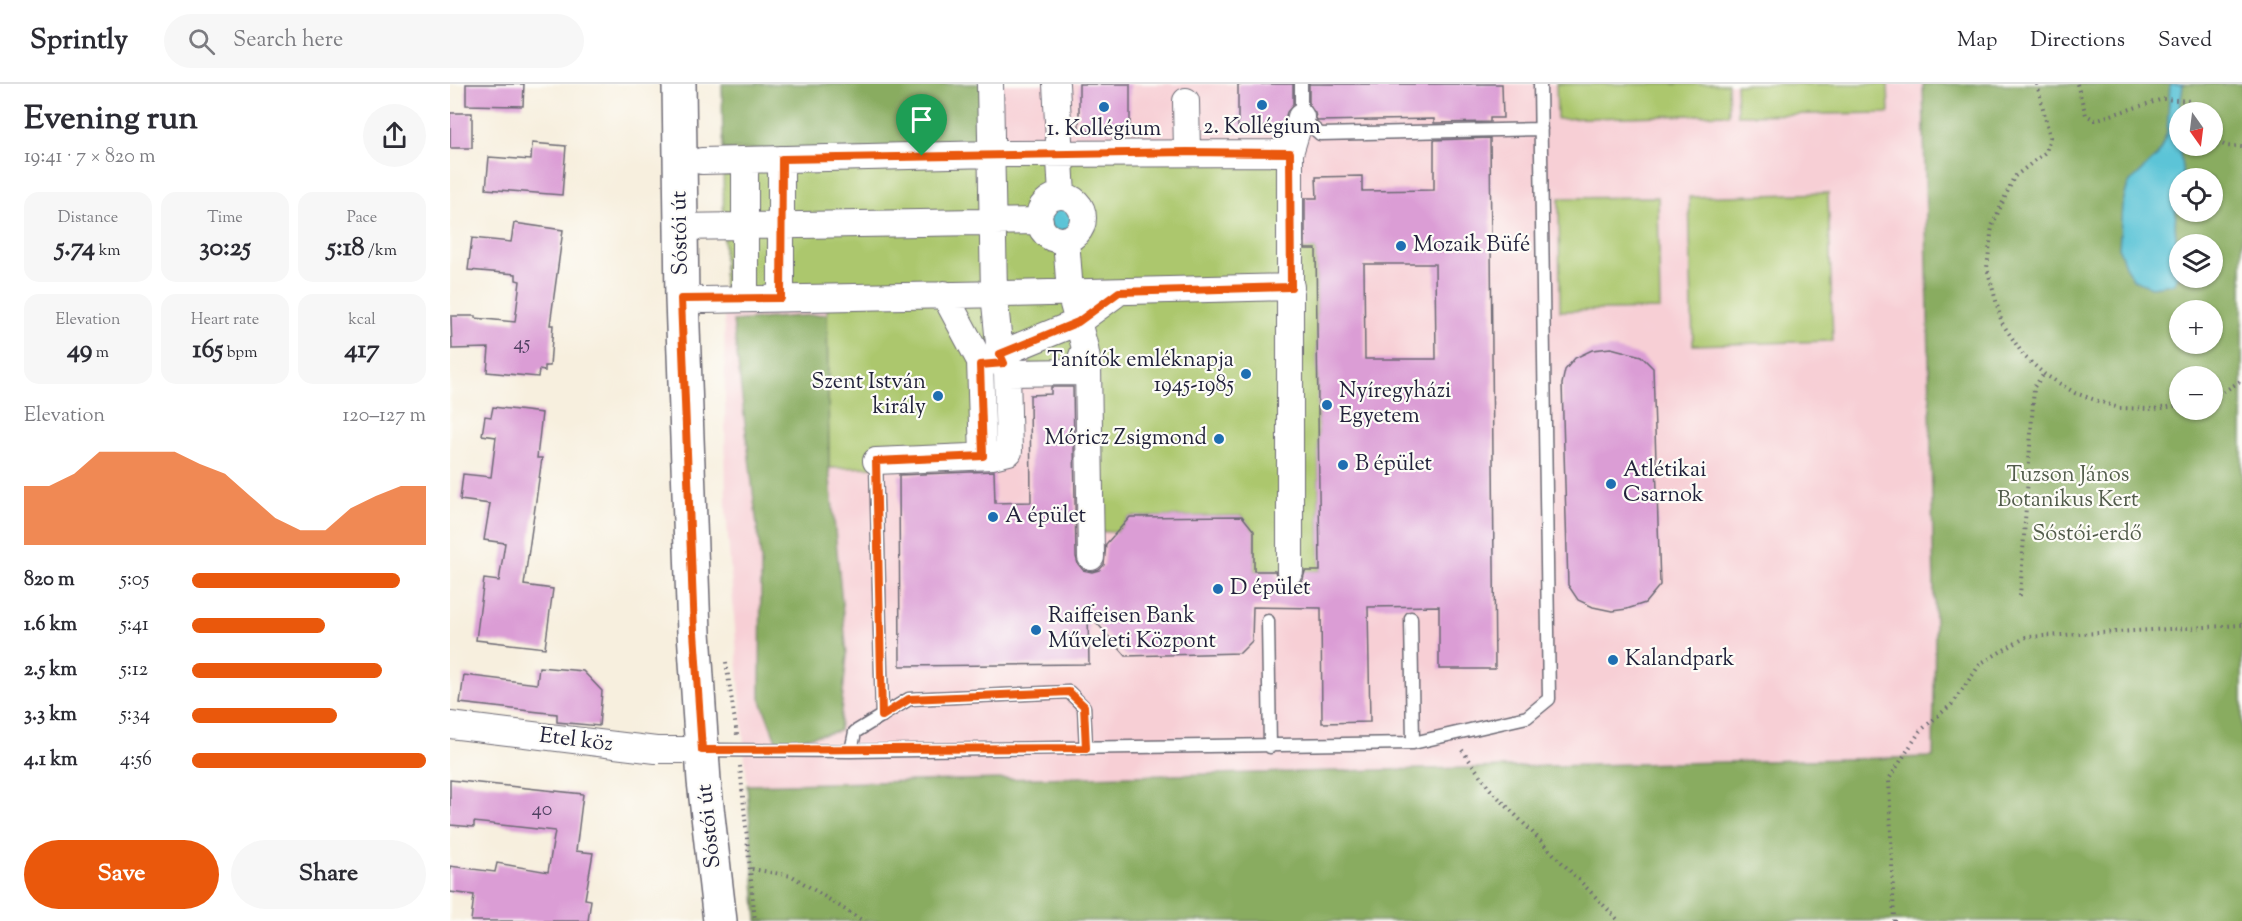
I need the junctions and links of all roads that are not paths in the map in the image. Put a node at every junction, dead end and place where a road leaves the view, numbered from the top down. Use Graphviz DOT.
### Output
graph roads {
  1 [pos="680,84"];
  2 [pos="990,84"];
  3 [pos="1056,84"];
  4 [pos="1302,84"];
  5 [pos="1540,84"];
  6 [pos="1186,101"];
  7 [pos="1301,117"];
  8 [pos="1541,129"];
  9 [pos="1187,152"];
  10 [pos="1290,153"];
  11 [pos="992,154"];
  12 [pos="1059,154"];
  13 [pos="782,159"];
  14 [pos="745,160"];
  15 [pos="702,161"];
  16 [pos="1062,196"];
  17 [pos="992,220"];
  18 [pos="1040,220"];
  19 [pos="781,225"];
  20 [pos="745,226"];
  21 [pos="680,228"];
  22 [pos="1066,239"];
  23 [pos="1291,287"];
  24 [pos="1119,292"];
  25 [pos="994,293"];
  26 [pos="1070,293"];
  27 [pos="944,294"];
  28 [pos="781,298"];
  29 [pos="681,299"];
  30 [pos="745,299"];
  31 [pos="1078,322"];
  32 [pos="1085,348"];
  33 [pos="998,364"];
  34 [pos="876,461"];
  35 [pos="1091,556"];
  36 [pos="1290,571"];
  37 [pos="1411,618"];
  38 [pos="1268,621"];
  39 [pos="882,716"];
  40 [pos="450,725"];
  41 [pos="1413,743"];
  42 [pos="1270,747"];
  43 [pos="1086,748"];
  44 [pos="702,750"];
  45 [pos="851,751"];
  46 [pos="720,921"];
  1 -- 21 [label="main road, Sóstói út"];
  2 -- 11 [label="street"];
  3 -- 12 [label="street"];
  4 -- 7 [label="lane"];
  5 -- 8 [label="lane"];
  6 -- 9 [label="street"];
  7 -- 8 [label="lane"];
  7 -- 10 [label="street"];
  8 -- 41 [label="lane"];
  9 -- 10 [label="street"];
  9 -- 12 [label="street"];
  10 -- 23 [label="street"];
  11 -- 12 [label="street"];
  11 -- 13 [label="street"];
  11 -- 17 [label="street"];
  12 -- 16 [label="street"];
  13 -- 14 [label="street"];
  13 -- 19 [label="street"];
  14 -- 15 [label="street"];
  14 -- 20 [label="street"];
  16 -- 18 [label="street"];
  16 -- 22 [label="street"];
  17 -- 18 [label="street"];
  17 -- 19 [label="street"];
  17 -- 25 [label="street"];
  18 -- 22 [label="street"];
  19 -- 20 [label="street"];
  19 -- 28 [label="street"];
  20 -- 21 [label="street"];
  20 -- 30 [label="street"];
  21 -- 29 [label="main road, Sóstói út"];
  22 -- 26 [label="street"];
  23 -- 24 [label="street"];
  23 -- 36 [label="street"];
  24 -- 26 [label="street"];
  24 -- 31 [label="street"];
  25 -- 26 [label="street"];
  25 -- 27 [label="street"];
  25 -- 33 [label="street"];
  26 -- 31 [label="street"];
  27 -- 28 [label="street"];
  27 -- 33 [label="street"];
  28 -- 30 [label="street"];
  29 -- 30 [label="street"];
  29 -- 44 [label="main road, Sóstói út"];
  31 -- 32 [label="street"];
  31 -- 33 [label="street"];
  32 -- 33 [label="street"];
  32 -- 35 [label="street"];
  33 -- 34 [label="street"];
  34 -- 39 [label="lane"];
  37 -- 41 [label="lane"];
  38 -- 42 [label="lane"];
  39 -- 43 [label="lane"];
  39 -- 45 [label="lane"];
  40 -- 44 [label="street, Etel köz"];
  41 -- 42 [label="lane"];
  42 -- 43 [label="lane"];
  43 -- 45 [label="lane"];
  44 -- 45 [label="lane"];
  44 -- 46 [label="main road, Sóstói út"];
}
